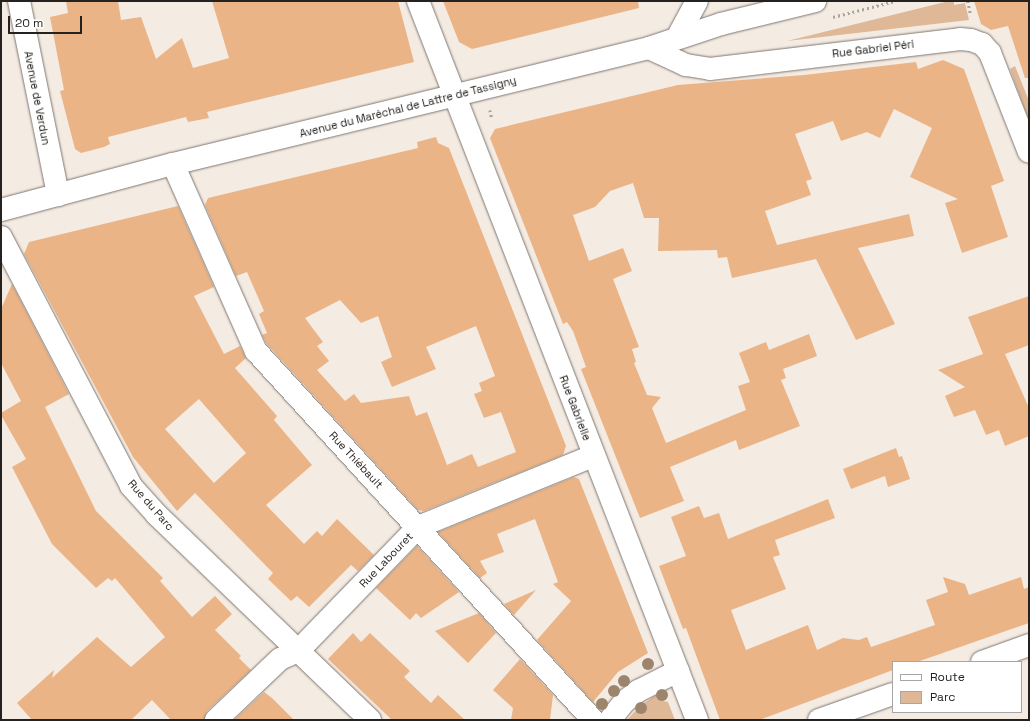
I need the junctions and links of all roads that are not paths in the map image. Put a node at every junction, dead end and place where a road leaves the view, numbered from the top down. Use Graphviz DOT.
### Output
graph roads {
  1 [pos="18,1"];
  2 [pos="418,1"];
  3 [pos="697,1"];
  4 [pos="815,1"];
  5 [pos="677,38"];
  6 [pos="649,48"];
  7 [pos="452,96"];
  8 [pos="1029,152"];
  9 [pos="173,164"];
  10 [pos="58,196"];
  11 [pos="1,210"];
  12 [pos="1,237"];
  13 [pos="593,456"];
  14 [pos="418,527"];
  15 [pos="1029,645"];
  16 [pos="298,651"];
  17 [pos="985,661"];
  18 [pos="678,671"];
  19 [pos="892,694"];
  20 [pos="216,720"];
  21 [pos="370,720"];
  22 [pos="593,720"];
  23 [pos="610,720"];
  24 [pos="698,720"];
  25 [pos="819,720"];
  1 -- 10 [label="street, Avenue de Verdun"];
  2 -- 7 [label="street, Rue Gabrielle"];
  3 -- 5 [label="street"];
  4 -- 5 [label="street, Avenue du Maréchal de Lattre de Tassigny"];
  5 -- 6 [label="street, Avenue du Maréchal de Lattre de Tassigny"];
  6 -- 7 [label="street, Avenue du Maréchal de Lattre de Tassigny"];
  6 -- 8 [label="street, Rue Gabriel Péri"];
  7 -- 9 [label="street, Avenue du Maréchal de Lattre de Tassigny"];
  7 -- 13 [label="street, Rue Gabrielle"];
  9 -- 10 [label="street, Avenue du Maréchal de Lattre de Tassigny"];
  9 -- 14 [label="street, Rue Thiébault"];
  10 -- 11 [label="street, Avenue du Maréchal de Lattre de Tassigny"];
  12 -- 16 [label="street, Rue du Parc"];
  13 -- 14 [label="street, Rue Labouret"];
  13 -- 18 [label="street, Rue Gabrielle"];
  14 -- 16 [label="street, Rue Labouret"];
  14 -- 22 [label="street, Rue Thiébault"];
  15 -- 17 [label="street"];
  16 -- 20 [label="street, Rue Labouret"];
  16 -- 21 [label="street, Rue du Parc"];
  18 -- 23 [label="street"];
  18 -- 24 [label="street, Rue Gabrielle"];
  19 -- 25 [label="street"];
}
